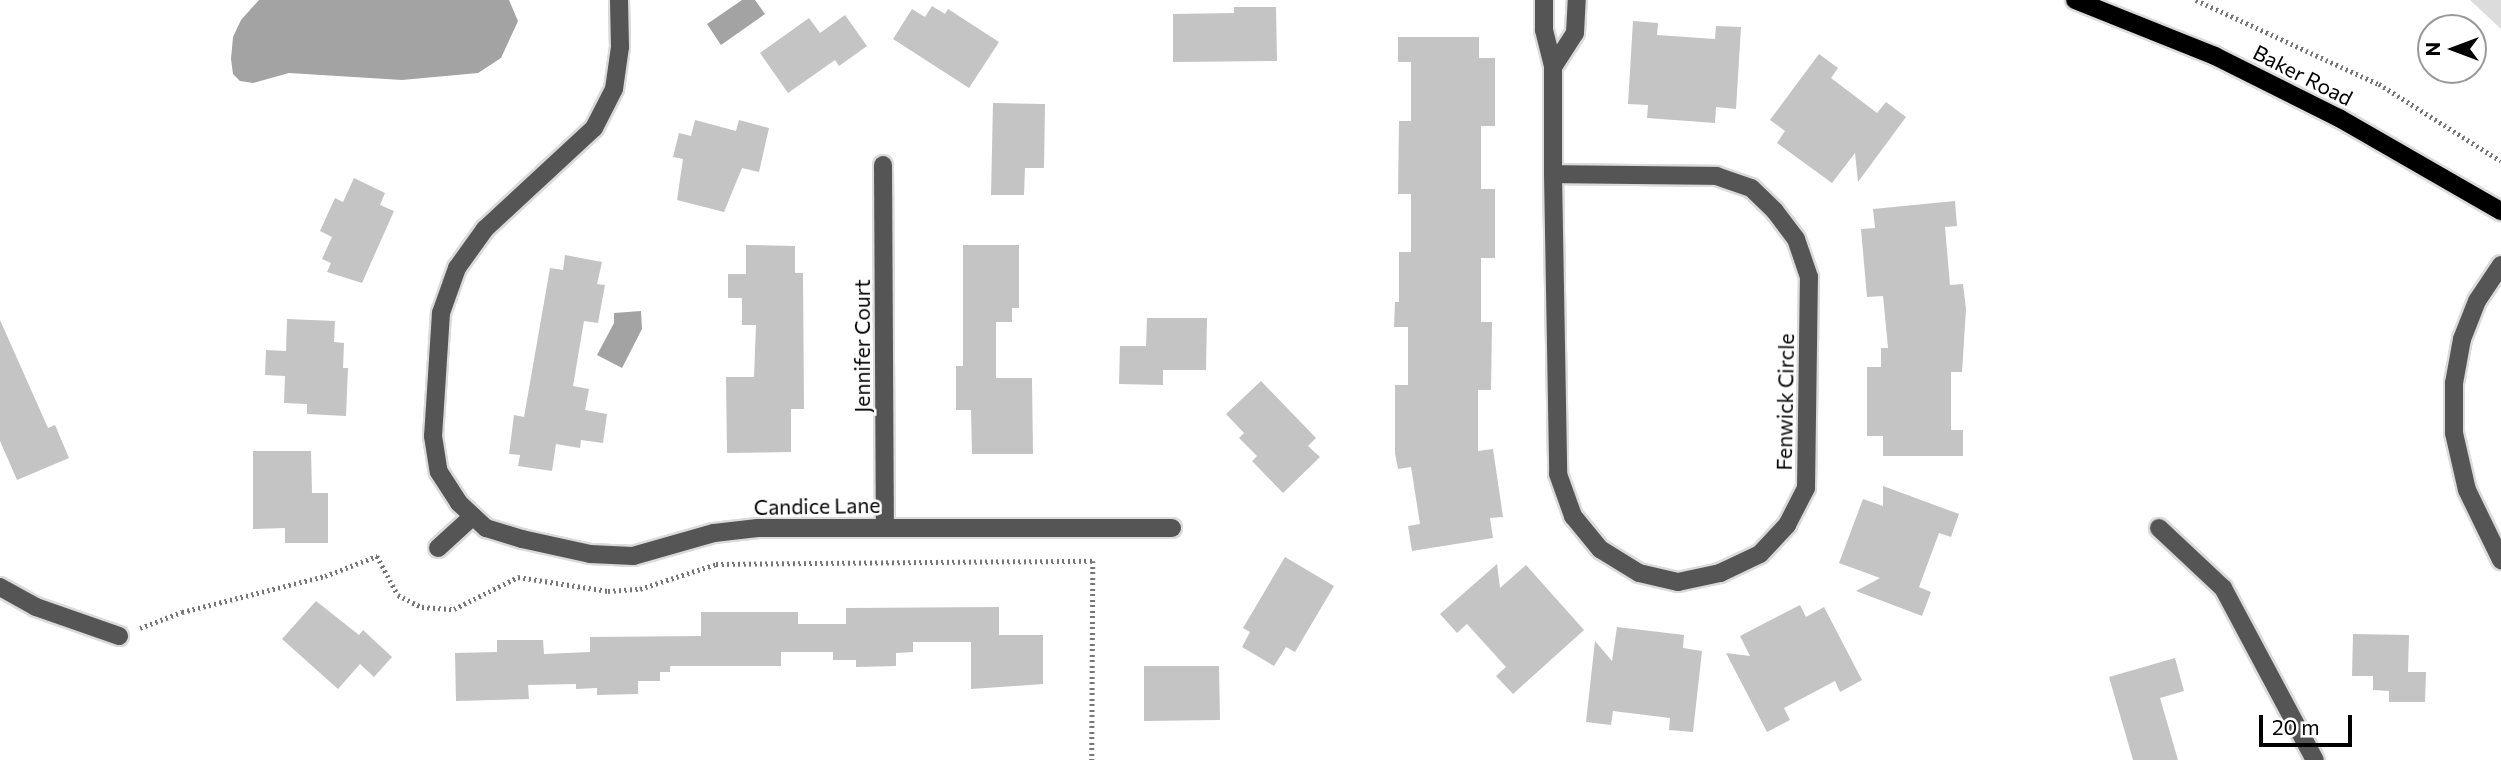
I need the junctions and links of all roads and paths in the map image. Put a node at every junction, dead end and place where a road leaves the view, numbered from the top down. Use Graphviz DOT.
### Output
graph roads {
  1 [pos="620,0"];
  2 [pos="1544,0"];
  3 [pos="1577,0"];
  4 [pos="2074,0"];
  5 [pos="2196,0"];
  6 [pos="2106,5"];
  7 [pos="1553,67"];
  8 [pos="2501,161"];
  9 [pos="883,165"];
  10 [pos="1553,174"];
  11 [pos="2501,211"];
  12 [pos="2501,265"];
  13 [pos="473,516"];
  14 [pos="885,528"];
  15 [pos="1172,528"];
  16 [pos="2159,528"];
  17 [pos="438,548"];
  18 [pos="2501,560"];
  19 [pos="0,587"];
  20 [pos="119,636"];
  21 [pos="1092,760"];
  22 [pos="2315,760"];
  1 -- 13 [label="street, Candice Lane"];
  2 -- 7 [label="street, Fenwick Circle"];
  3 -- 7 [label="street"];
  4 -- 6 [label="main road, Baker Road"];
  5 -- 8 [label="path"];
  6 -- 11 [label="main road, Baker Road"];
  7 -- 10 [label="street, Fenwick Circle"];
  9 -- 14 [label="street, Jennifer Court"];
  10 -- 10 [label="street, Fenwick Circle"];
  12 -- 18 [label="street"];
  13 -- 14 [label="street, Candice Lane"];
  13 -- 17 [label="street"];
  14 -- 15 [label="street, Candice Lane"];
  16 -- 22 [label="street"];
  19 -- 20 [label="street"];
  20 -- 21 [label="path"];
}
